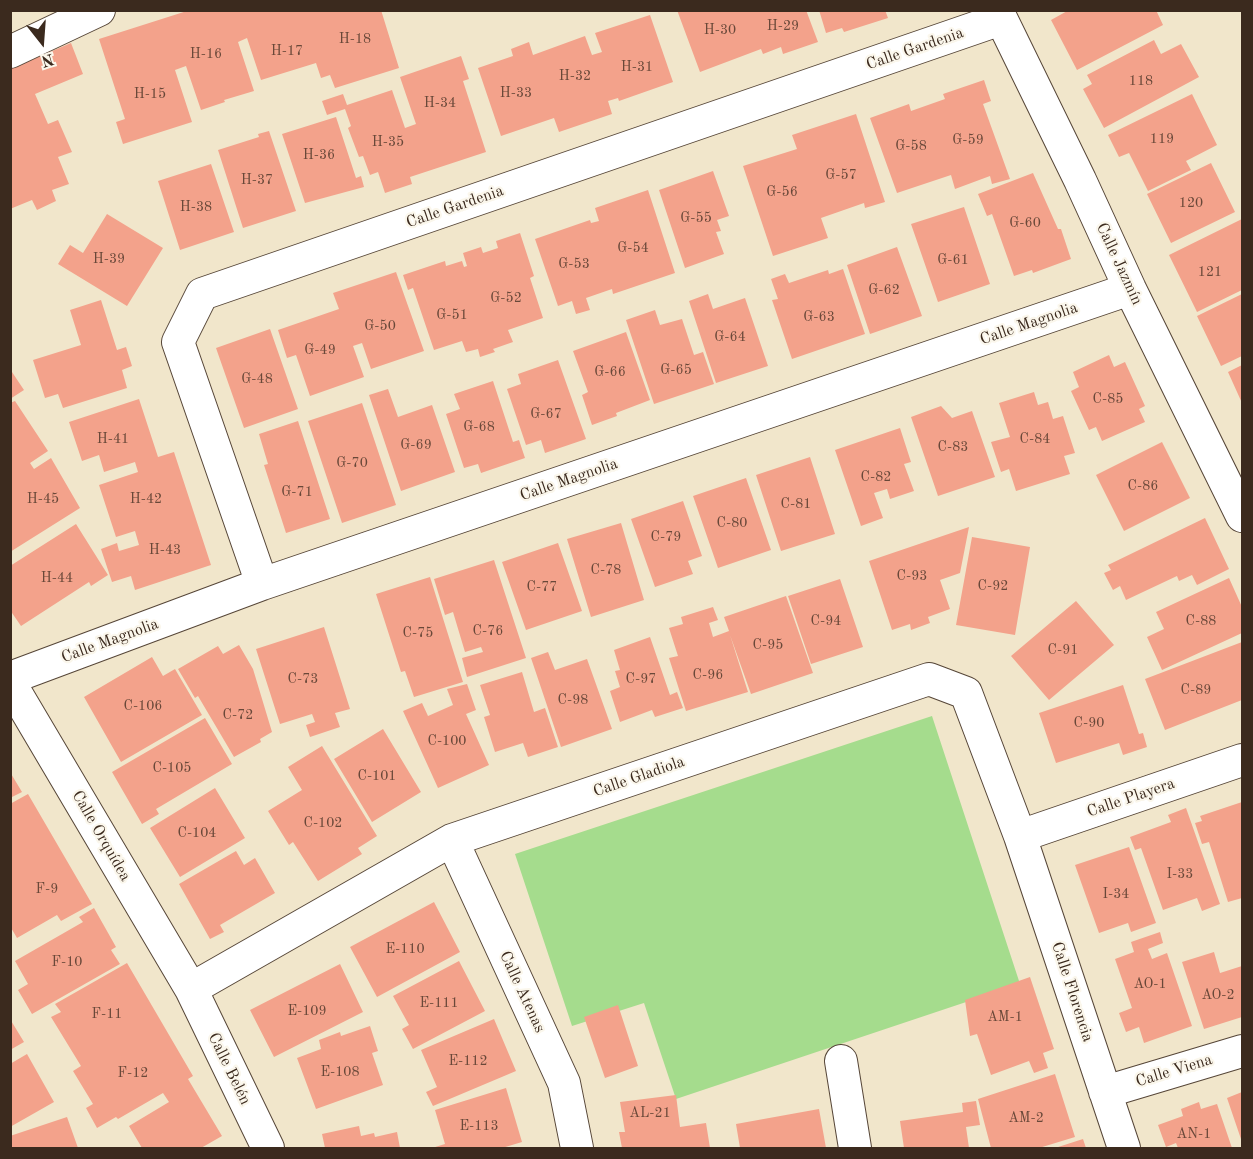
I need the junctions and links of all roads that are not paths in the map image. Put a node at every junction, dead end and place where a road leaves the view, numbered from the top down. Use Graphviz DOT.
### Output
graph roads {
  1 [pos="99,10"];
  2 [pos="999,15"];
  3 [pos="10,52"];
  4 [pos="1130,289"];
  5 [pos="1242,516"];
  6 [pos="262,584"];
  7 [pos="10,678"];
  8 [pos="10,683"];
  9 [pos="1242,760"];
  10 [pos="1020,836"];
  11 [pos="452,840"];
  12 [pos="191,989"];
  13 [pos="1242,1051"];
  14 [pos="841,1061"];
  15 [pos="1105,1092"];
  16 [pos="268,1149"];
  17 [pos="576,1149"];
  18 [pos="855,1149"];
  19 [pos="1124,1149"];
  1 -- 3 [label="street"];
  2 -- 4 [label="street, Calle Jazmín"];
  2 -- 6 [label="street, Calle Gardenia"];
  4 -- 5 [label="street, Calle Jazmín"];
  4 -- 6 [label="street, Calle Magnolia"];
  6 -- 7 [label="street, Calle Magnolia"];
  8 -- 12 [label="street, Calle Orquídea"];
  9 -- 10 [label="street, Calle Playera"];
  10 -- 11 [label="street, Calle Gladiola"];
  10 -- 15 [label="street, Calle Florencia"];
  11 -- 12 [label="street, Calle Gladiola"];
  11 -- 17 [label="street, Calle Atenas"];
  12 -- 16 [label="street, Calle Belén"];
  13 -- 15 [label="street, Calle Viena"];
  14 -- 18 [label="street"];
  15 -- 19 [label="street, Calle Florencia"];
}
